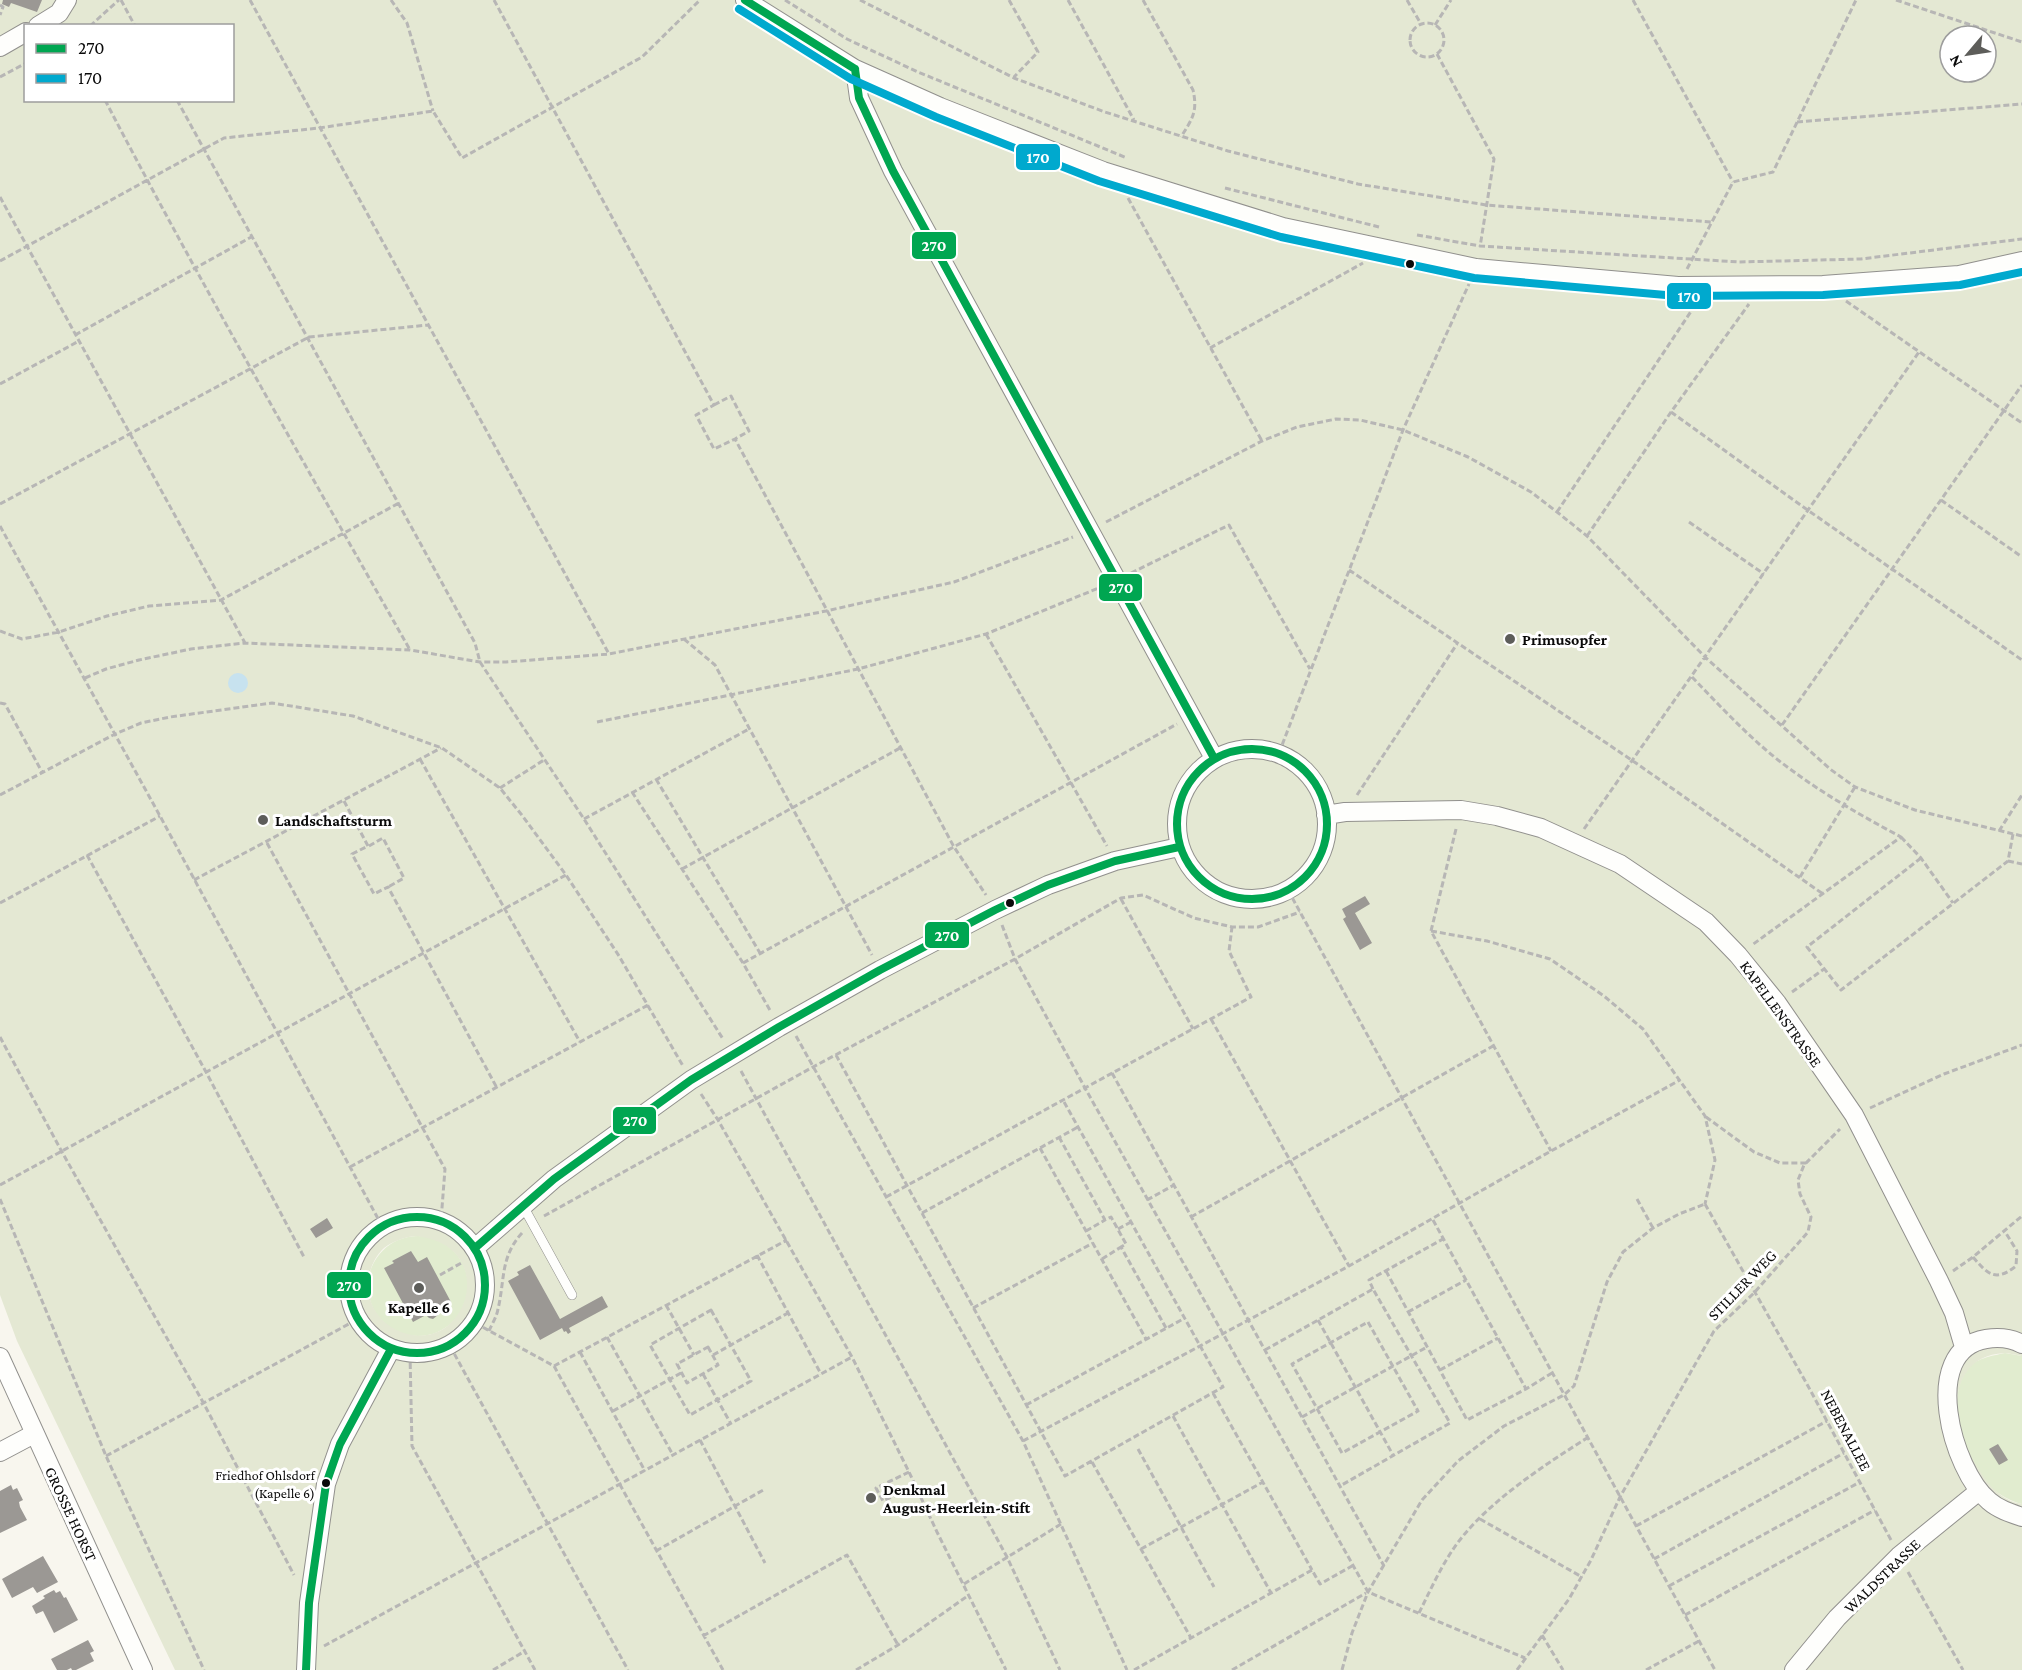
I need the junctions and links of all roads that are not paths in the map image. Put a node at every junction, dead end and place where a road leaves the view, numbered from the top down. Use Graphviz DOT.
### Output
graph roads {
  1 [pos="67,0"];
  2 [pos="745,0"];
  3 [pos="41,24"];
  4 [pos="24,33"];
  5 [pos="0,46"];
  6 [pos="855,69"];
  7 [pos="2022,261"];
  8 [pos="1214,758"];
  9 [pos="1326,815"];
  10 [pos="1179,847"];
  11 [pos="523,1206"];
  12 [pos="476,1251"];
  13 [pos="572,1295"];
  14 [pos="2022,1344"];
  15 [pos="1964,1347"];
  16 [pos="391,1349"];
  17 [pos="0,1357"];
  18 [pos="34,1434"];
  19 [pos="0,1452"];
  20 [pos="1979,1491"];
  21 [pos="2022,1517"];
  22 [pos="306,1663"];
  23 [pos="143,1670"];
  24 [pos="1794,1670"];
  1 -- 3 [label="street"];
  2 -- 6 [label="street"];
  4 -- 5 [label="street"];
  6 -- 7 [label="street"];
  6 -- 8 [label="street"];
  8 -- 9 [label="street"];
  8 -- 10 [label="street"];
  9 -- 10 [label="street"];
  9 -- 15 [label="street, KAPELLENSTRASSE"];
  10 -- 11 [label="street"];
  11 -- 12 [label="street"];
  11 -- 13 [label="lane"];
  12 -- 16 [label="street"];
  12 -- 16 [label="street"];
  14 -- 15 [label="street"];
  15 -- 20 [label="street"];
  16 -- 22 [label="street"];
  17 -- 18 [label="street, GROSSE HORST"];
  18 -- 19 [label="street"];
  18 -- 23 [label="street, GROSSE HORST"];
  20 -- 21 [label="street"];
  20 -- 24 [label="street, WALDSTRASSE"];
}
